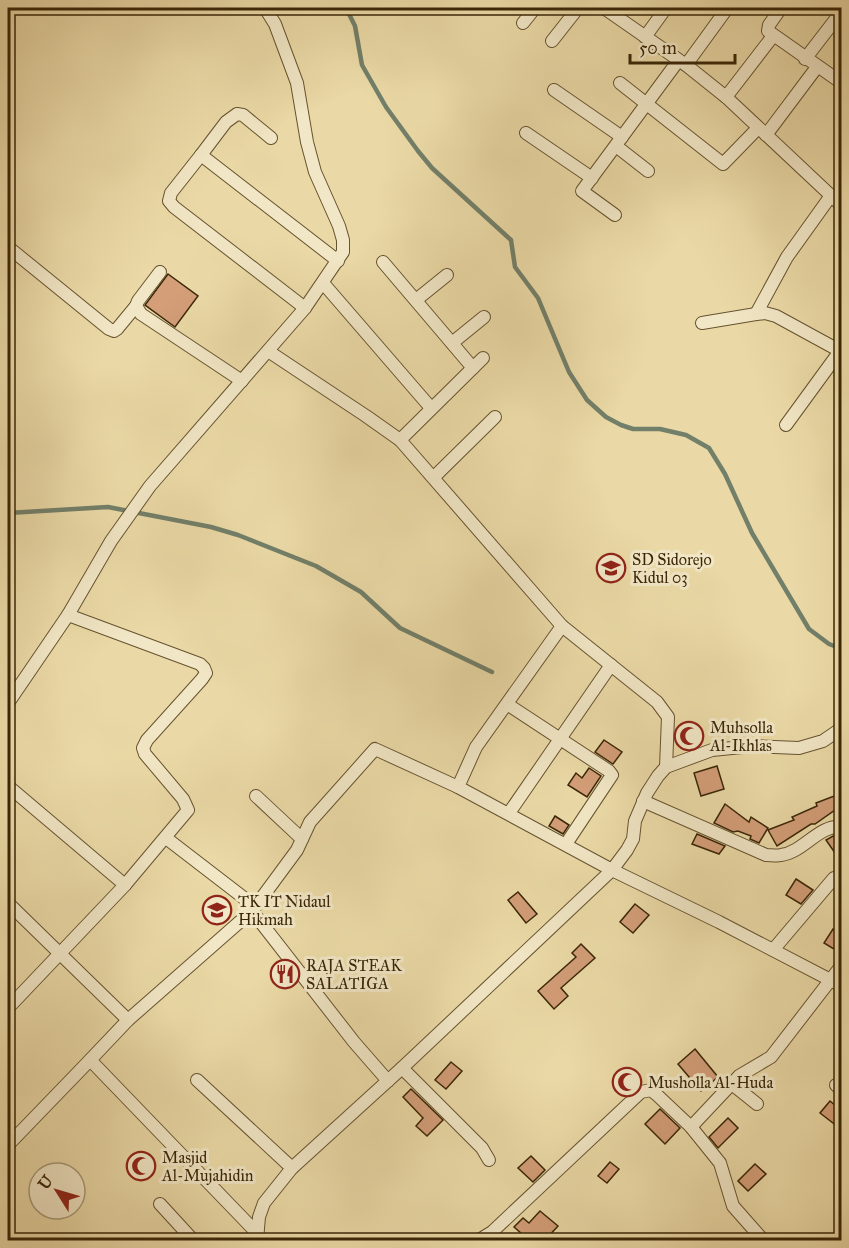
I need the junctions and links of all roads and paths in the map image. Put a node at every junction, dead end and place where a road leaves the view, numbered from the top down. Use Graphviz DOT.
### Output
graph roads {
  1 [pos="265,8"];
  2 [pos="535,8"];
  3 [pos="578,8"];
  4 [pos="604,8"];
  5 [pos="666,8"];
  6 [pos="782,8"];
  7 [pos="726,10"];
  8 [pos="842,11"];
  9 [pos="523,23"];
  10 [pos="773,36"];
  11 [pos="645,37"];
  12 [pos="552,42"];
  13 [pos="806,59"];
  14 [pos="682,63"];
  15 [pos="817,67"];
  16 [pos="620,83"];
  17 [pos="842,83"];
  18 [pos="554,90"];
  19 [pos="726,97"];
  20 [pos="647,103"];
  21 [pos="762,131"];
  22 [pos="526,133"];
  23 [pos="271,138"];
  24 [pos="619,142"];
  25 [pos="201,155"];
  26 [pos="648,171"];
  27 [pos="592,178"];
  28 [pos="830,197"];
  29 [pos="842,206"];
  30 [pos="615,215"];
  31 [pos="8,247"];
  32 [pos="338,261"];
  33 [pos="383,262"];
  34 [pos="160,272"];
  35 [pos="447,275"];
  36 [pos="323,283"];
  37 [pos="416,300"];
  38 [pos="136,306"];
  39 [pos="304,308"];
  40 [pos="756,314"];
  41 [pos="484,317"];
  42 [pos="702,323"];
  43 [pos="452,343"];
  44 [pos="268,351"];
  45 [pos="841,351"];
  46 [pos="483,358"];
  47 [pos="473,368"];
  48 [pos="242,381"];
  49 [pos="431,408"];
  50 [pos="495,417"];
  51 [pos="786,426"];
  52 [pos="400,440"];
  53 [pos="434,477"];
  54 [pos="68,615"];
  55 [pos="562,626"];
  56 [pos="611,665"];
  57 [pos="8,703"];
  58 [pos="507,704"];
  59 [pos="842,728"];
  60 [pos="560,740"];
  61 [pos="666,767"];
  62 [pos="8,786"];
  63 [pos="458,787"];
  64 [pos="256,796"];
  65 [pos="643,801"];
  66 [pos="509,813"];
  67 [pos="842,827"];
  68 [pos="166,838"];
  69 [pos="302,839"];
  70 [pos="566,844"];
  71 [pos="612,870"];
  72 [pos="834,878"];
  73 [pos="125,885"];
  74 [pos="8,903"];
  75 [pos="252,911"];
  76 [pos="772,950"];
  77 [pos="60,955"];
  78 [pos="842,965"];
  79 [pos="830,980"];
  80 [pos="842,986"];
  81 [pos="9,1007"];
  82 [pos="128,1020"];
  83 [pos="91,1059"];
  84 [pos="402,1068"];
  85 [pos="196,1080"];
  86 [pos="388,1081"];
  87 [pos="732,1084"];
  88 [pos="757,1104"];
  89 [pos="690,1127"];
  90 [pos="8,1145"];
  91 [pos="489,1160"];
  92 [pos="292,1168"];
  93 [pos="160,1204"];
  94 [pos="257,1237"];
  95 [pos="193,1240"];
  96 [pos="479,1240"];
  97 [pos="764,1240"];
  1 -- 32 [label="street"];
  2 -- 9 [label="street"];
  3 -- 12 [label="street"];
  4 -- 11 [label="street"];
  5 -- 11 [label="street"];
  6 -- 10 [label="street"];
  7 -- 14 [label="street"];
  8 -- 13 [label="street"];
  10 -- 13 [label="street"];
  10 -- 19 [label="street"];
  11 -- 14 [label="street"];
  13 -- 15 [label="street"];
  14 -- 19 [label="street"];
  14 -- 20 [label="street"];
  15 -- 17 [label="street"];
  15 -- 21 [label="street"];
  16 -- 20 [label="street"];
  18 -- 24 [label="street"];
  19 -- 21 [label="street"];
  20 -- 21 [label="street"];
  20 -- 24 [label="street"];
  21 -- 28 [label="street"];
  22 -- 27 [label="street"];
  23 -- 25 [label="street"];
  24 -- 26 [label="street"];
  24 -- 27 [label="street"];
  25 -- 32 [label="street"];
  25 -- 39 [label="street"];
  27 -- 30 [label="street"];
  28 -- 29 [label="street"];
  28 -- 40 [label="street"];
  31 -- 38 [label="street"];
  32 -- 36 [label="street"];
  33 -- 37 [label="street"];
  34 -- 38 [label="street"];
  35 -- 37 [label="street"];
  36 -- 39 [label="street"];
  36 -- 49 [label="street"];
  37 -- 43 [label="street"];
  38 -- 48 [label="street"];
  39 -- 44 [label="street"];
  40 -- 42 [label="street"];
  40 -- 45 [label="street"];
  41 -- 43 [label="street"];
  43 -- 47 [label="street"];
  44 -- 48 [label="street"];
  44 -- 52 [label="street"];
  45 -- 51 [label="street"];
  46 -- 47 [label="street"];
  47 -- 49 [label="street"];
  48 -- 54 [label="street"];
  49 -- 52 [label="street"];
  50 -- 53 [label="street"];
  52 -- 53 [label="street"];
  53 -- 55 [label="street"];
  54 -- 57 [label="street"];
  54 -- 68 [label="street"];
  55 -- 56 [label="street"];
  55 -- 58 [label="street"];
  56 -- 60 [label="street"];
  56 -- 61 [label="street"];
  58 -- 60 [label="street"];
  58 -- 63 [label="street"];
  59 -- 61 [label="street"];
  60 -- 66 [label="street"];
  60 -- 70 [label="street"];
  61 -- 65 [label="street"];
  62 -- 73 [label="street"];
  63 -- 66 [label="street"];
  63 -- 69 [label="street"];
  64 -- 69 [label="street"];
  65 -- 67 [label="street"];
  65 -- 71 [label="street"];
  66 -- 70 [label="street"];
  68 -- 73 [label="street"];
  68 -- 75 [label="street"];
  69 -- 75 [label="street"];
  70 -- 71 [label="street"];
  71 -- 76 [label="street"];
  71 -- 84 [label="street"];
  72 -- 76 [label="street"];
  73 -- 77 [label="street"];
  74 -- 77 [label="street"];
  75 -- 82 [label="street"];
  75 -- 86 [label="street"];
  76 -- 79 [label="street"];
  77 -- 81 [label="street"];
  77 -- 82 [label="street"];
  78 -- 79 [label="street"];
  79 -- 80 [label="street"];
  79 -- 87 [label="street"];
  82 -- 83 [label="street"];
  83 -- 90 [label="street"];
  83 -- 94 [label="street"];
  84 -- 86 [label="street"];
  84 -- 91 [label="street"];
  85 -- 92 [label="street"];
  86 -- 92 [label="street"];
  87 -- 88 [label="street"];
  87 -- 89 [label="street"];
  89 -- 96 [label="street"];
  89 -- 97 [label="street"];
  92 -- 94 [label="street"];
  93 -- 95 [label="street"];
}
